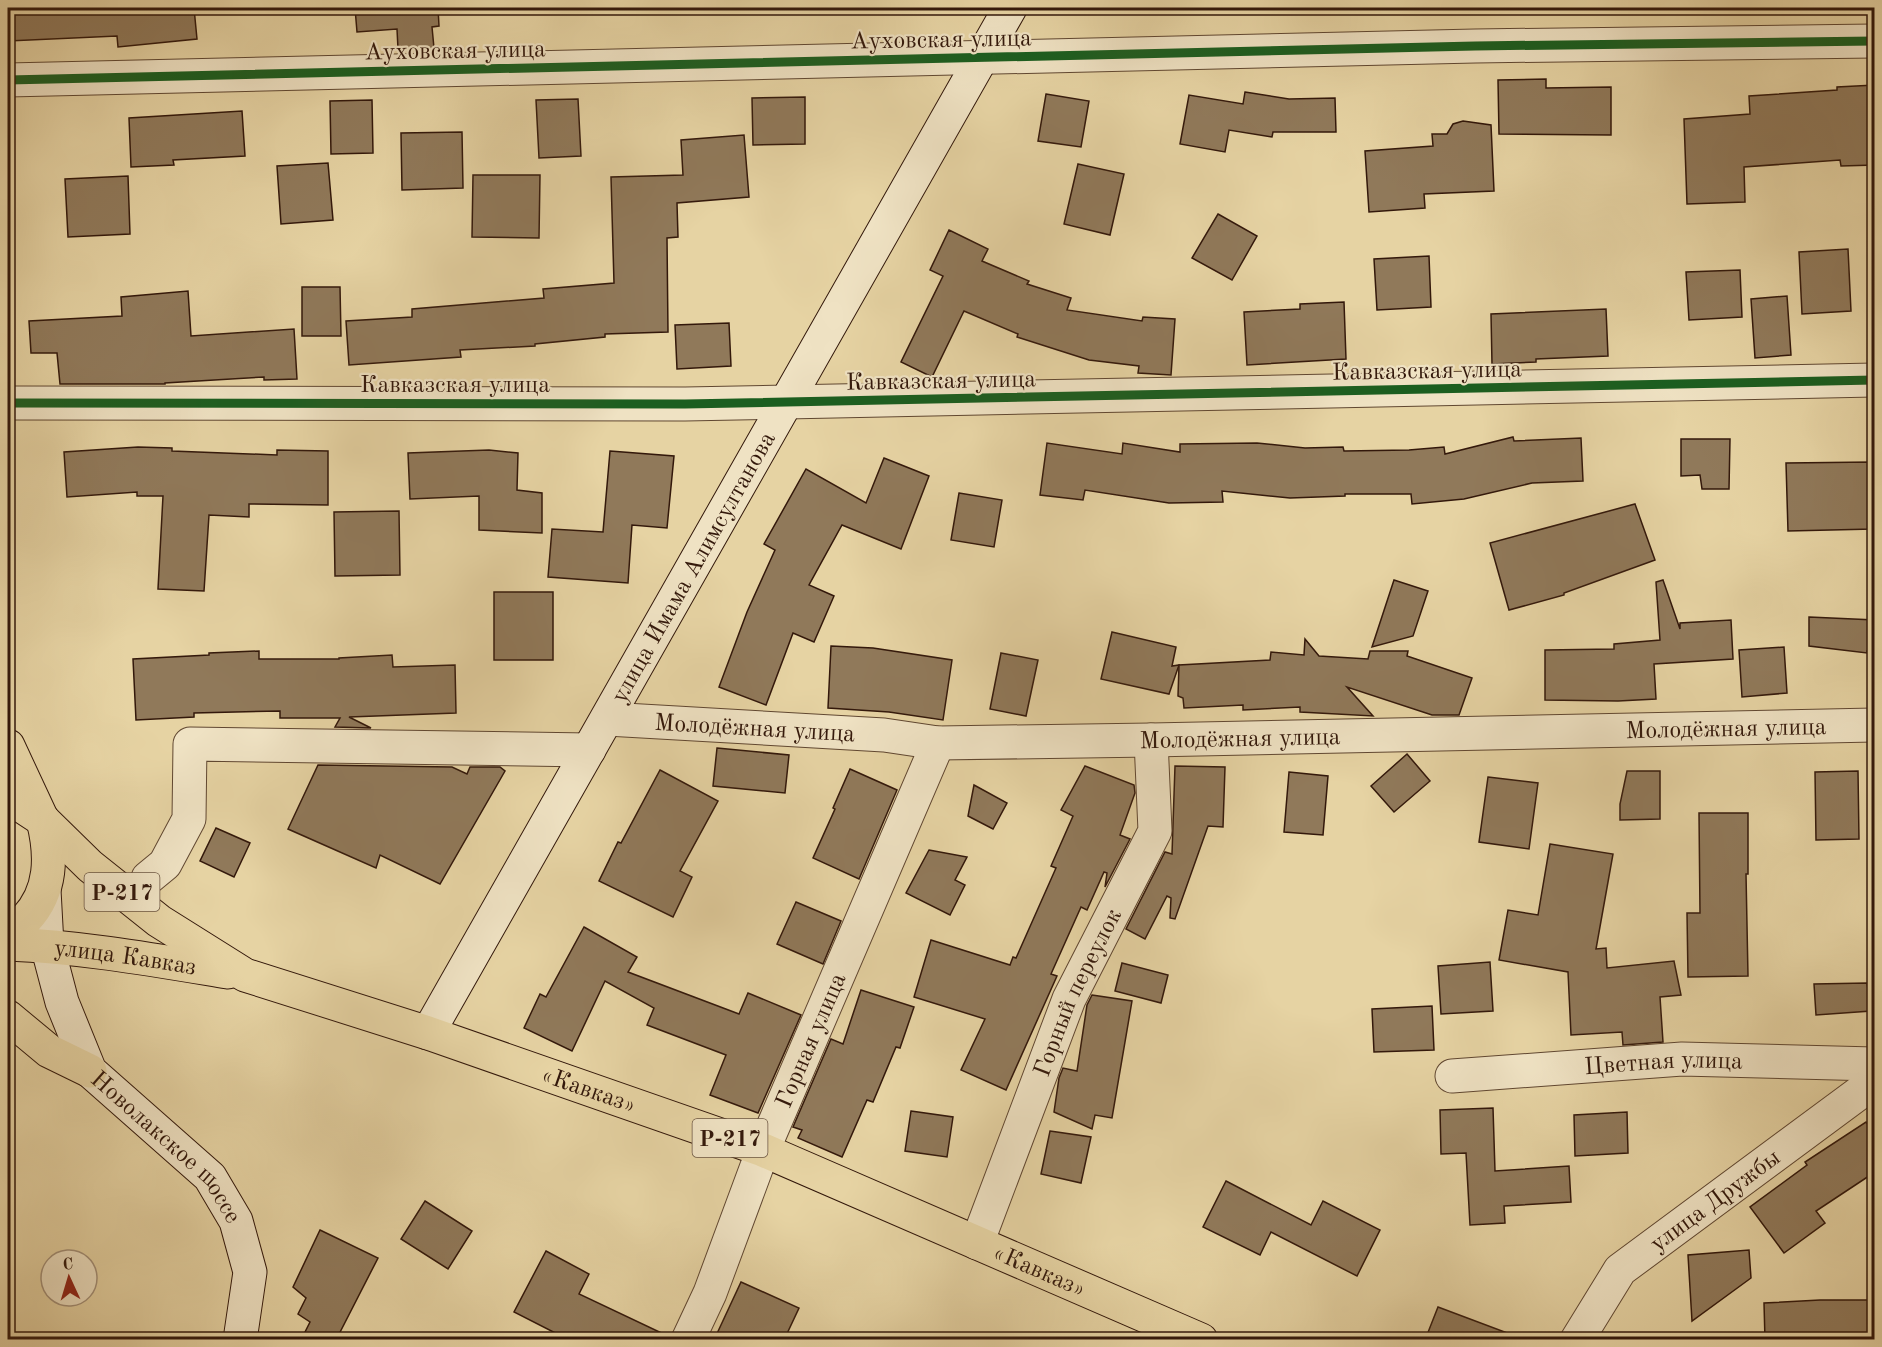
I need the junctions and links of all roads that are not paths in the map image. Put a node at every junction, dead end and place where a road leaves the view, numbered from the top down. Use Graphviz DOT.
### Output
graph roads {
  1 [pos="1010,8"];
  2 [pos="1875,41"];
  3 [pos="981,57"];
  4 [pos="8,80"];
  5 [pos="1875,380"];
  6 [pos="786,402"];
  7 [pos="8,403"];
  8 [pos="607,719"];
  9 [pos="1875,725"];
  10 [pos="1151,740"];
  11 [pos="938,743"];
  12 [pos="8,746"];
  13 [pos="590,750"];
  14 [pos="8,797"];
  15 [pos="43,820"];
  16 [pos="148,878"];
  17 [pos="44,890"];
  18 [pos="8,934"];
  19 [pos="8,944"];
  20 [pos="47,945"];
  21 [pos="245,975"];
  22 [pos="8,1017"];
  23 [pos="428,1033"];
  24 [pos="1875,1064"];
  25 [pos="90,1071"];
  26 [pos="1452,1076"];
  27 [pos="1875,1082"];
  28 [pos="763,1150"];
  29 [pos="977,1243"];
  30 [pos="240,1340"];
  31 [pos="688,1340"];
  32 [pos="1201,1340"];
  33 [pos="1577,1340"];
  1 -- 3 [label="street, улица Имама Алимсултанова"];
  2 -- 3 [label="street, Ауховская улица"];
  3 -- 4 [label="street, Ауховская улица"];
  3 -- 6 [label="street, улица Имама Алимсултанова"];
  5 -- 6 [label="street, Кавказская улица"];
  6 -- 7 [label="street, Кавказская улица"];
  6 -- 8 [label="street, улица Имама Алимсултанова"];
  8 -- 11 [label="street, Молодёжная улица"];
  8 -- 13 [label="street, улица Имама Алимсултанова"];
  9 -- 10 [label="street, Молодёжная улица"];
  10 -- 11 [label="street, Молодёжная улица"];
  10 -- 29 [label="street, Горный переулок"];
  11 -- 28 [label="street, Горная улица"];
  12 -- 15 [label="main road"];
  13 -- 16 [label="street"];
  13 -- 23 [label="street, улица Имама Алимсултанова"];
  14 -- 15 [label="main road, «Кавказ» / Р-217"];
  15 -- 17 [label="main road, Р-217"];
  15 -- 21 [label="main road, «Кавказ» / Р-217"];
  17 -- 18 [label="main road, Р-217"];
  17 -- 20 [label="street, Новолакское шоссе"];
  19 -- 20 [label="main road, улица Кавказ / Р-217"];
  20 -- 21 [label="main road, улица Кавказ / Р-217"];
  20 -- 25 [label="street, Новолакское шоссе"];
  21 -- 23 [label="main road, «Кавказ» / Р-217"];
  22 -- 25 [label="main road"];
  23 -- 28 [label="main road, «Кавказ» / Р-217"];
  24 -- 26 [label="street, Цветная улица"];
  25 -- 30 [label="street, Новолакское шоссе"];
  27 -- 33 [label="street, улица Дружбы"];
  28 -- 29 [label="main road, «Кавказ» / Р-217"];
  28 -- 31 [label="street, Горная улица"];
  29 -- 32 [label="main road, «Кавказ» / Р-217"];
}
